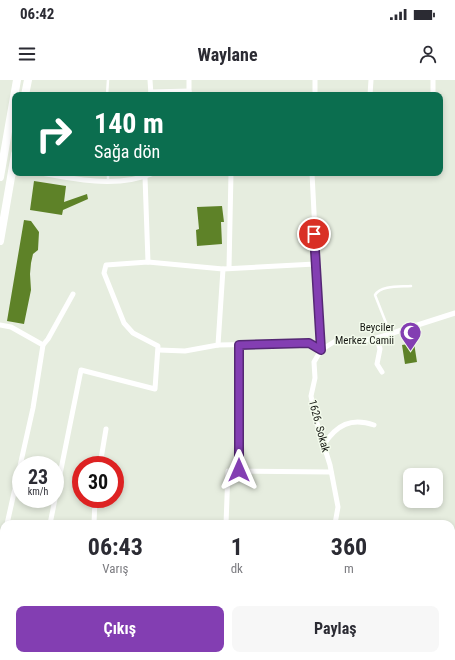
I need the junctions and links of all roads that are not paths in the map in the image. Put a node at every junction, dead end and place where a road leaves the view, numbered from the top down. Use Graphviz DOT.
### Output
graph roads {
  1 [pos="17,80"];
  2 [pos="28,80"];
  3 [pos="108,80"];
  4 [pos="150,80"];
  5 [pos="188,80"];
  6 [pos="315,80"];
  7 [pos="371,80"];
  8 [pos="433,80"];
  9 [pos="15,92"];
  10 [pos="26,92"];
  11 [pos="107,92"];
  12 [pos="151,92"];
  13 [pos="189,92"];
  14 [pos="315,92"];
  15 [pos="370,92"];
  16 [pos="433,92"];
  17 [pos="12,109"];
  18 [pos="12,176"];
  19 [pos="58,176"];
  20 [pos="108,176"];
  21 [pos="232,176"];
  22 [pos="312,176"];
  23 [pos="0,177"];
  24 [pos="145,177"];
  25 [pos="108,181"];
  26 [pos="0,240"];
  27 [pos="148,262"];
  28 [pos="315,264"];
  29 [pos="229,268"];
  30 [pos="222,269"];
  31 [pos="411,286"];
  32 [pos="72,294"];
  33 [pos="455,313"];
  34 [pos="0,325"];
  35 [pos="390,333"];
  36 [pos="377,338"];
  37 [pos="43,345"];
  38 [pos="218,345"];
  39 [pos="239,345"];
  40 [pos="159,350"];
  41 [pos="321,350"];
  42 [pos="382,372"];
  43 [pos="374,425"];
  44 [pos="106,429"];
  45 [pos="324,444"];
  46 [pos="102,456"];
  47 [pos="239,470"];
  48 [pos="331,472"];
  49 [pos="95,508"];
  50 [pos="8,520"];
  51 [pos="51,520"];
  52 [pos="94,520"];
  53 [pos="226,520"];
  54 [pos="336,520"];
  1 -- 9 [label="main road"];
  2 -- 10 [label="main road"];
  3 -- 11 [label="lane"];
  4 -- 12 [label="street"];
  5 -- 13 [label="street"];
  6 -- 14 [label="street"];
  7 -- 15 [label="street"];
  8 -- 16 [label="street"];
  17 -- 23 [label="main road"];
  18 -- 26 [label="main road"];
  19 -- 25 [label="street"];
  20 -- 25 [label="lane"];
  21 -- 29 [label="street"];
  22 -- 28 [label="street"];
  24 -- 25 [label="street"];
  24 -- 27 [label="street"];
  27 -- 30 [label="street"];
  27 -- 40 [label="street"];
  28 -- 29 [label="street"];
  28 -- 41 [label="street"];
  29 -- 30 [label="street"];
  30 -- 38 [label="street"];
  31 -- 35 [label="lane"];
  32 -- 37 [label="street"];
  33 -- 35 [label="street"];
  34 -- 37 [label="street"];
  35 -- 36 [label="street"];
  36 -- 41 [label="street"];
  36 -- 42 [label="street"];
  37 -- 50 [label="street"];
  38 -- 39 [label="street"];
  38 -- 40 [label="street"];
  39 -- 41 [label="street"];
  39 -- 47 [label="street"];
  40 -- 51 [label="street"];
  41 -- 45 [label="street, 1626. Sokak"];
  43 -- 45 [label="street"];
  44 -- 46 [label="street"];
  45 -- 48 [label="street, 1626. Sokak"];
  47 -- 48 [label="street"];
  47 -- 53 [label="street"];
  48 -- 54 [label="street, 1626. Sokak"];
  49 -- 52 [label="street"];
}
